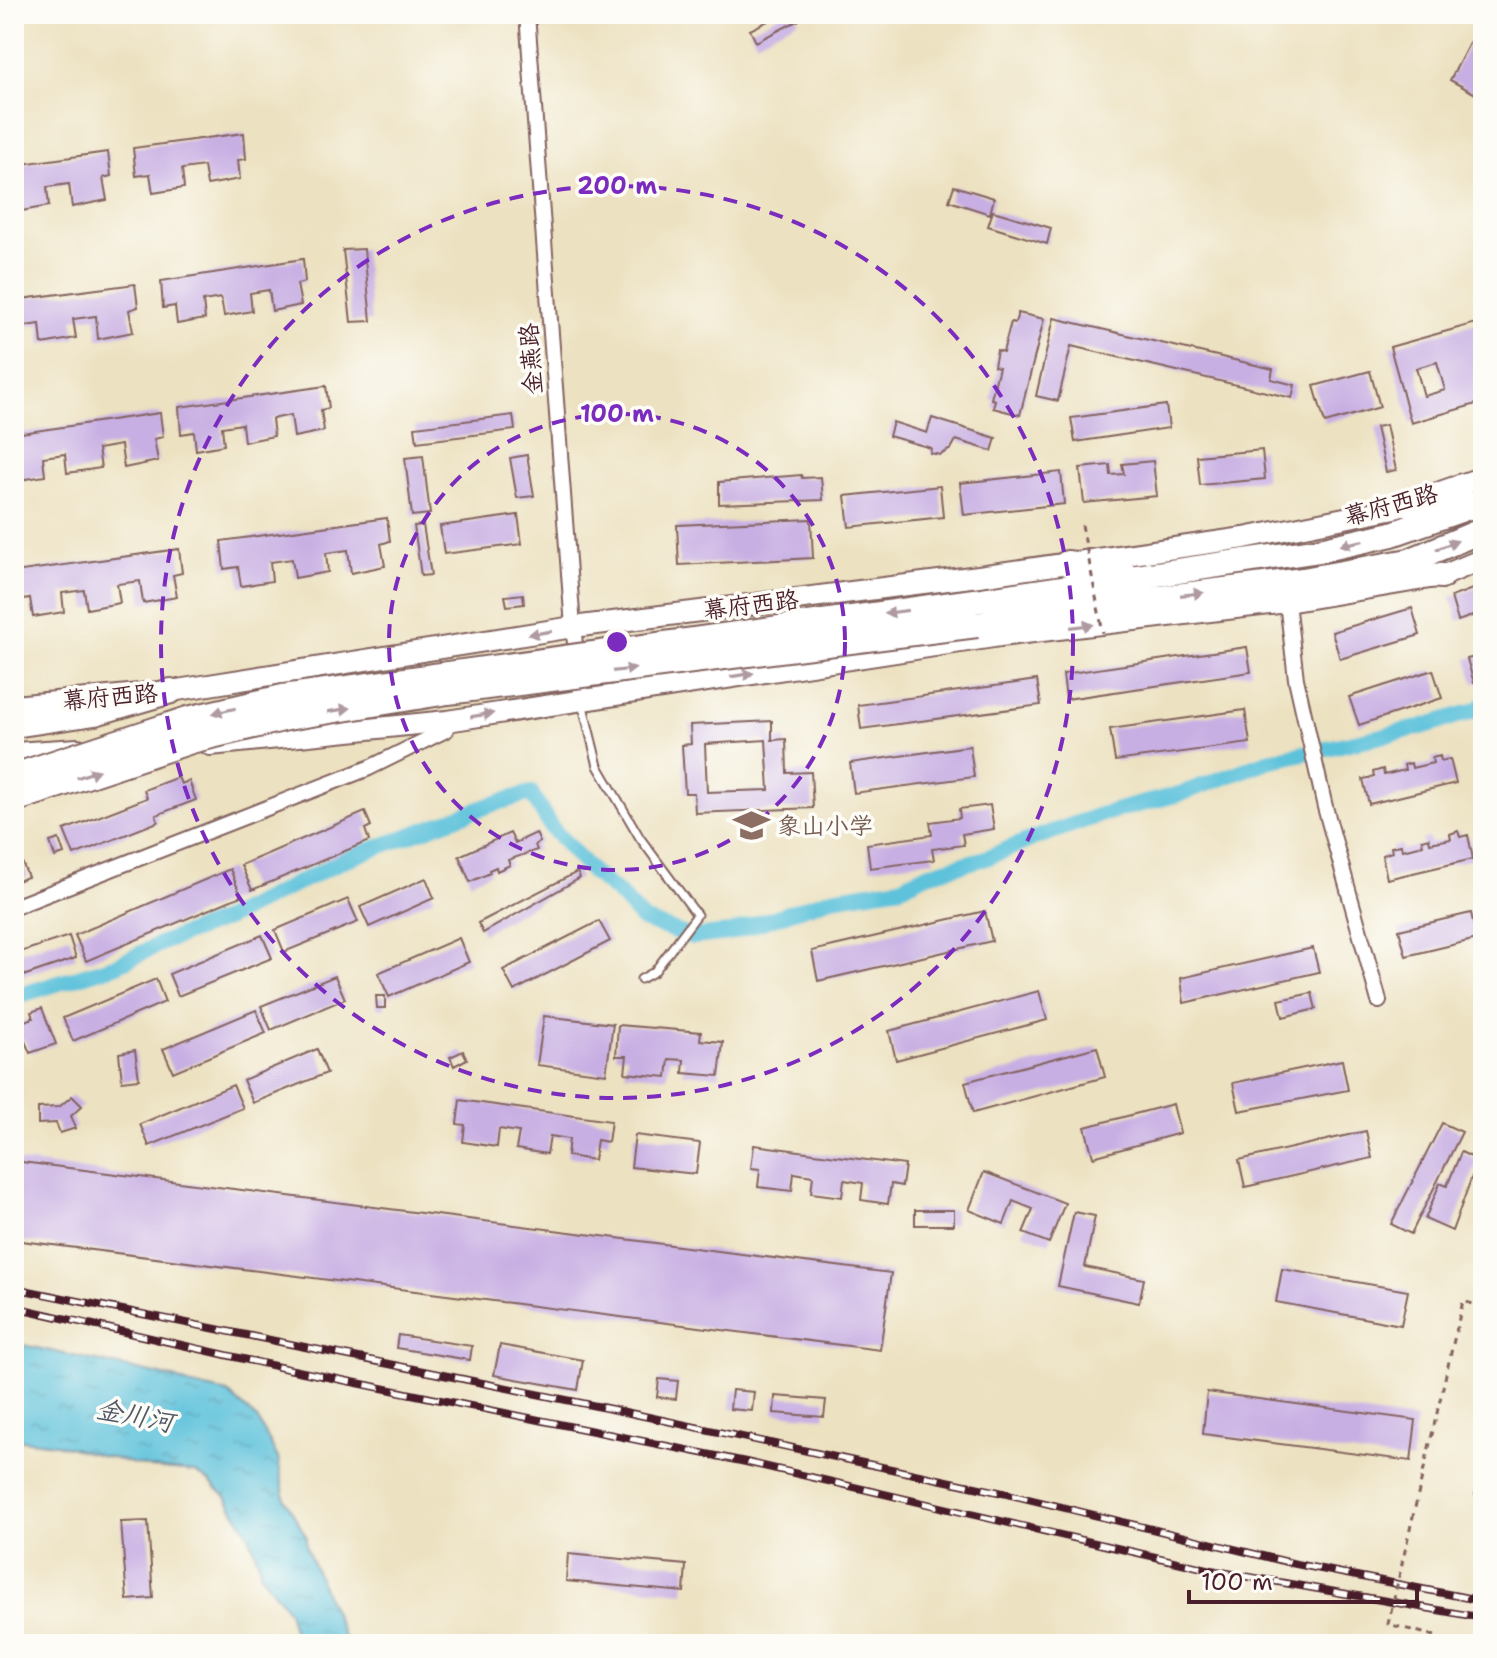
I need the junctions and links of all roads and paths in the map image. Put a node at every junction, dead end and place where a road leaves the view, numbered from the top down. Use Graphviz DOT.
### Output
graph roads {
  1 [pos="527,14"];
  2 [pos="1473,481"];
  3 [pos="1483,502"];
  4 [pos="1082,525"];
  5 [pos="1483,530"];
  6 [pos="1392,534"];
  7 [pos="1483,559"];
  8 [pos="1067,563"];
  9 [pos="1359,570"];
  10 [pos="1152,574"];
  11 [pos="1442,576"];
  12 [pos="1287,602"];
  13 [pos="1050,612"];
  14 [pos="975,613"];
  15 [pos="670,615"];
  16 [pos="573,627"];
  17 [pos="1103,633"];
  18 [pos="1005,635"];
  19 [pos="478,642"];
  20 [pos="578,668"];
  21 [pos="485,681"];
  22 [pos="685,684"];
  23 [pos="171,691"];
  24 [pos="582,700"];
  25 [pos="14,706"];
  26 [pos="447,721"];
  27 [pos="14,725"];
  28 [pos="360,730"];
  29 [pos="14,753"];
  30 [pos="14,776"];
  31 [pos="14,800"];
  32 [pos="14,907"];
  33 [pos="641,979"];
  34 [pos="1379,1001"];
  35 [pos="1483,1307"];
  36 [pos="1435,1636"];
  1 -- 16 [label="street, 金燕路"];
  2 -- 6 [label="highway"];
  2 -- 8 [label="main road, 幕府西路"];
  3 -- 6 [label="highway, 幕府西路"];
  4 -- 17 [label="path, bridge"];
  9 -- 5 [label="highway, 幕府西路, one-way"];
  6 -- 10 [label="highway, 幕府西路, one-way"];
  7 -- 11 [label="main road, 幕府西路"];
  8 -- 10 [label="highway"];
  8 -- 15 [label="main road, 幕府西路"];
  9 -- 11 [label="highway"];
  13 -- 9 [label="highway, 幕府西路, one-way"];
  10 -- 14 [label="highway, 幕府西路"];
  11 -- 12 [label="main road, 幕府西路"];
  18 -- 12 [label="main road, 幕府西路, one-way"];
  12 -- 34 [label="street"];
  13 -- 14 [label="highway, 幕府西路"];
  13 -- 18 [label="highway"];
  14 -- 30 [label="highway, 幕府西路, one-way, bridge"];
  31 -- 14 [label="highway, 幕府西路, one-way, bridge"];
  15 -- 16 [label="main road, 幕府西路"];
  15 -- 22 [label="main road"];
  16 -- 19 [label="main road, 幕府西路, one-way"];
  16 -- 20 [label="street, 金燕路"];
  22 -- 18 [label="main road, 幕府西路, one-way"];
  19 -- 21 [label="main road"];
  19 -- 23 [label="main road, 幕府西路"];
  20 -- 21 [label="main road"];
  20 -- 24 [label="street, 金燕路"];
  21 -- 28 [label="main road"];
  22 -- 24 [label="main road, 幕府西路"];
  23 -- 25 [label="main road, 幕府西路"];
  23 -- 27 [label="highway"];
  26 -- 24 [label="main road, 幕府西路, one-way"];
  24 -- 33 [label="lane"];
  26 -- 28 [label="main road, 幕府西路"];
  26 -- 32 [label="street"];
  28 -- 29 [label="main road, 幕府西路"];
  35 -- 36 [label="path, bridge"];
}
